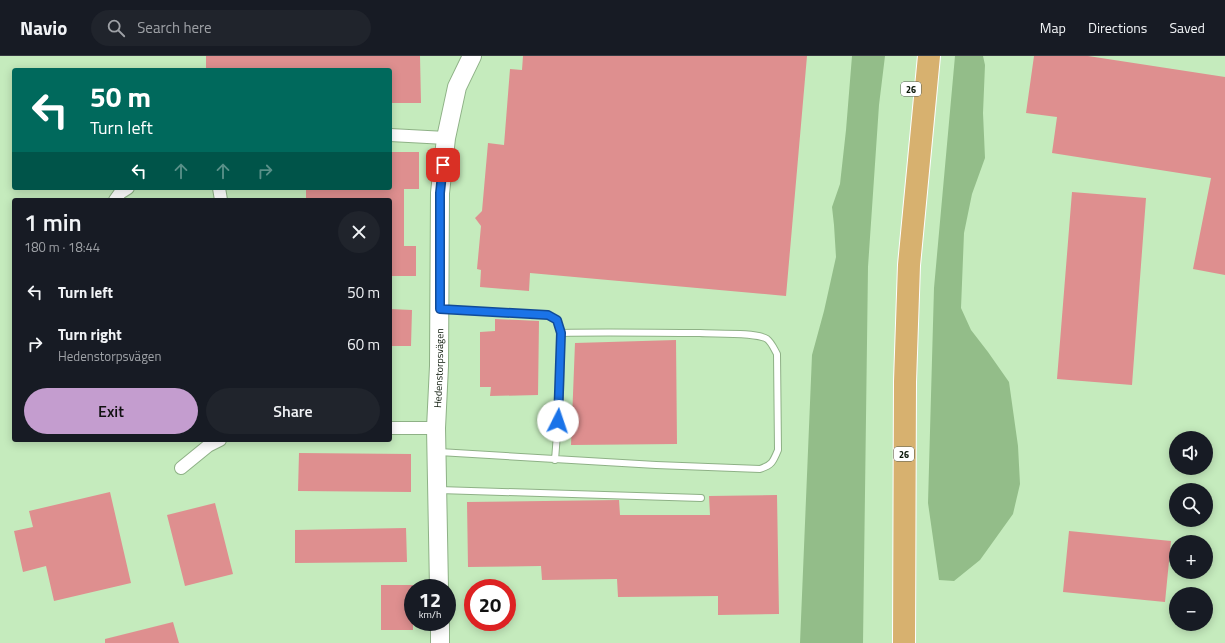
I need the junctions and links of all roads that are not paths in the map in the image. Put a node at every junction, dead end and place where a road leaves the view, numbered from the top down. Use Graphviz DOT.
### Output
graph roads {
  1 [pos="472,56"];
  2 [pos="915,56"];
  3 [pos="929,56"];
  4 [pos="392,135"];
  5 [pos="446,138"];
  6 [pos="125,190"];
  7 [pos="116,198"];
  8 [pos="440,309"];
  9 [pos="561,333"];
  10 [pos="392,428"];
  11 [pos="436,428"];
  12 [pos="216,442"];
  13 [pos="437,452"];
  14 [pos="555,460"];
  15 [pos="181,468"];
  16 [pos="437,490"];
  17 [pos="701,498"];
  18 [pos="439,579"];
  19 [pos="440,631"];
  20 [pos="440,643"];
  21 [pos="891,643"];
  22 [pos="904,643"];
  1 -- 5 [label="street, Hedenstorpsvägen"];
  2 -- 21 [label="highway, 26"];
  3 -- 22 [label="highway, 26"];
  4 -- 5 [label="street"];
  5 -- 8 [label="street, Hedenstorpsvägen"];
  6 -- 7 [label="street"];
  8 -- 9 [label="lane"];
  8 -- 11 [label="street, Hedenstorpsvägen"];
  9 -- 14 [label="lane"];
  9 -- 14 [label="lane"];
  10 -- 11 [label="street"];
  11 -- 13 [label="street, Hedenstorpsvägen"];
  12 -- 15 [label="street"];
  13 -- 14 [label="lane"];
  13 -- 16 [label="street, Hedenstorpsvägen"];
  16 -- 17 [label="lane"];
  16 -- 18 [label="street, Hedenstorpsvägen"];
  19 -- 20 [label="street"];
}
